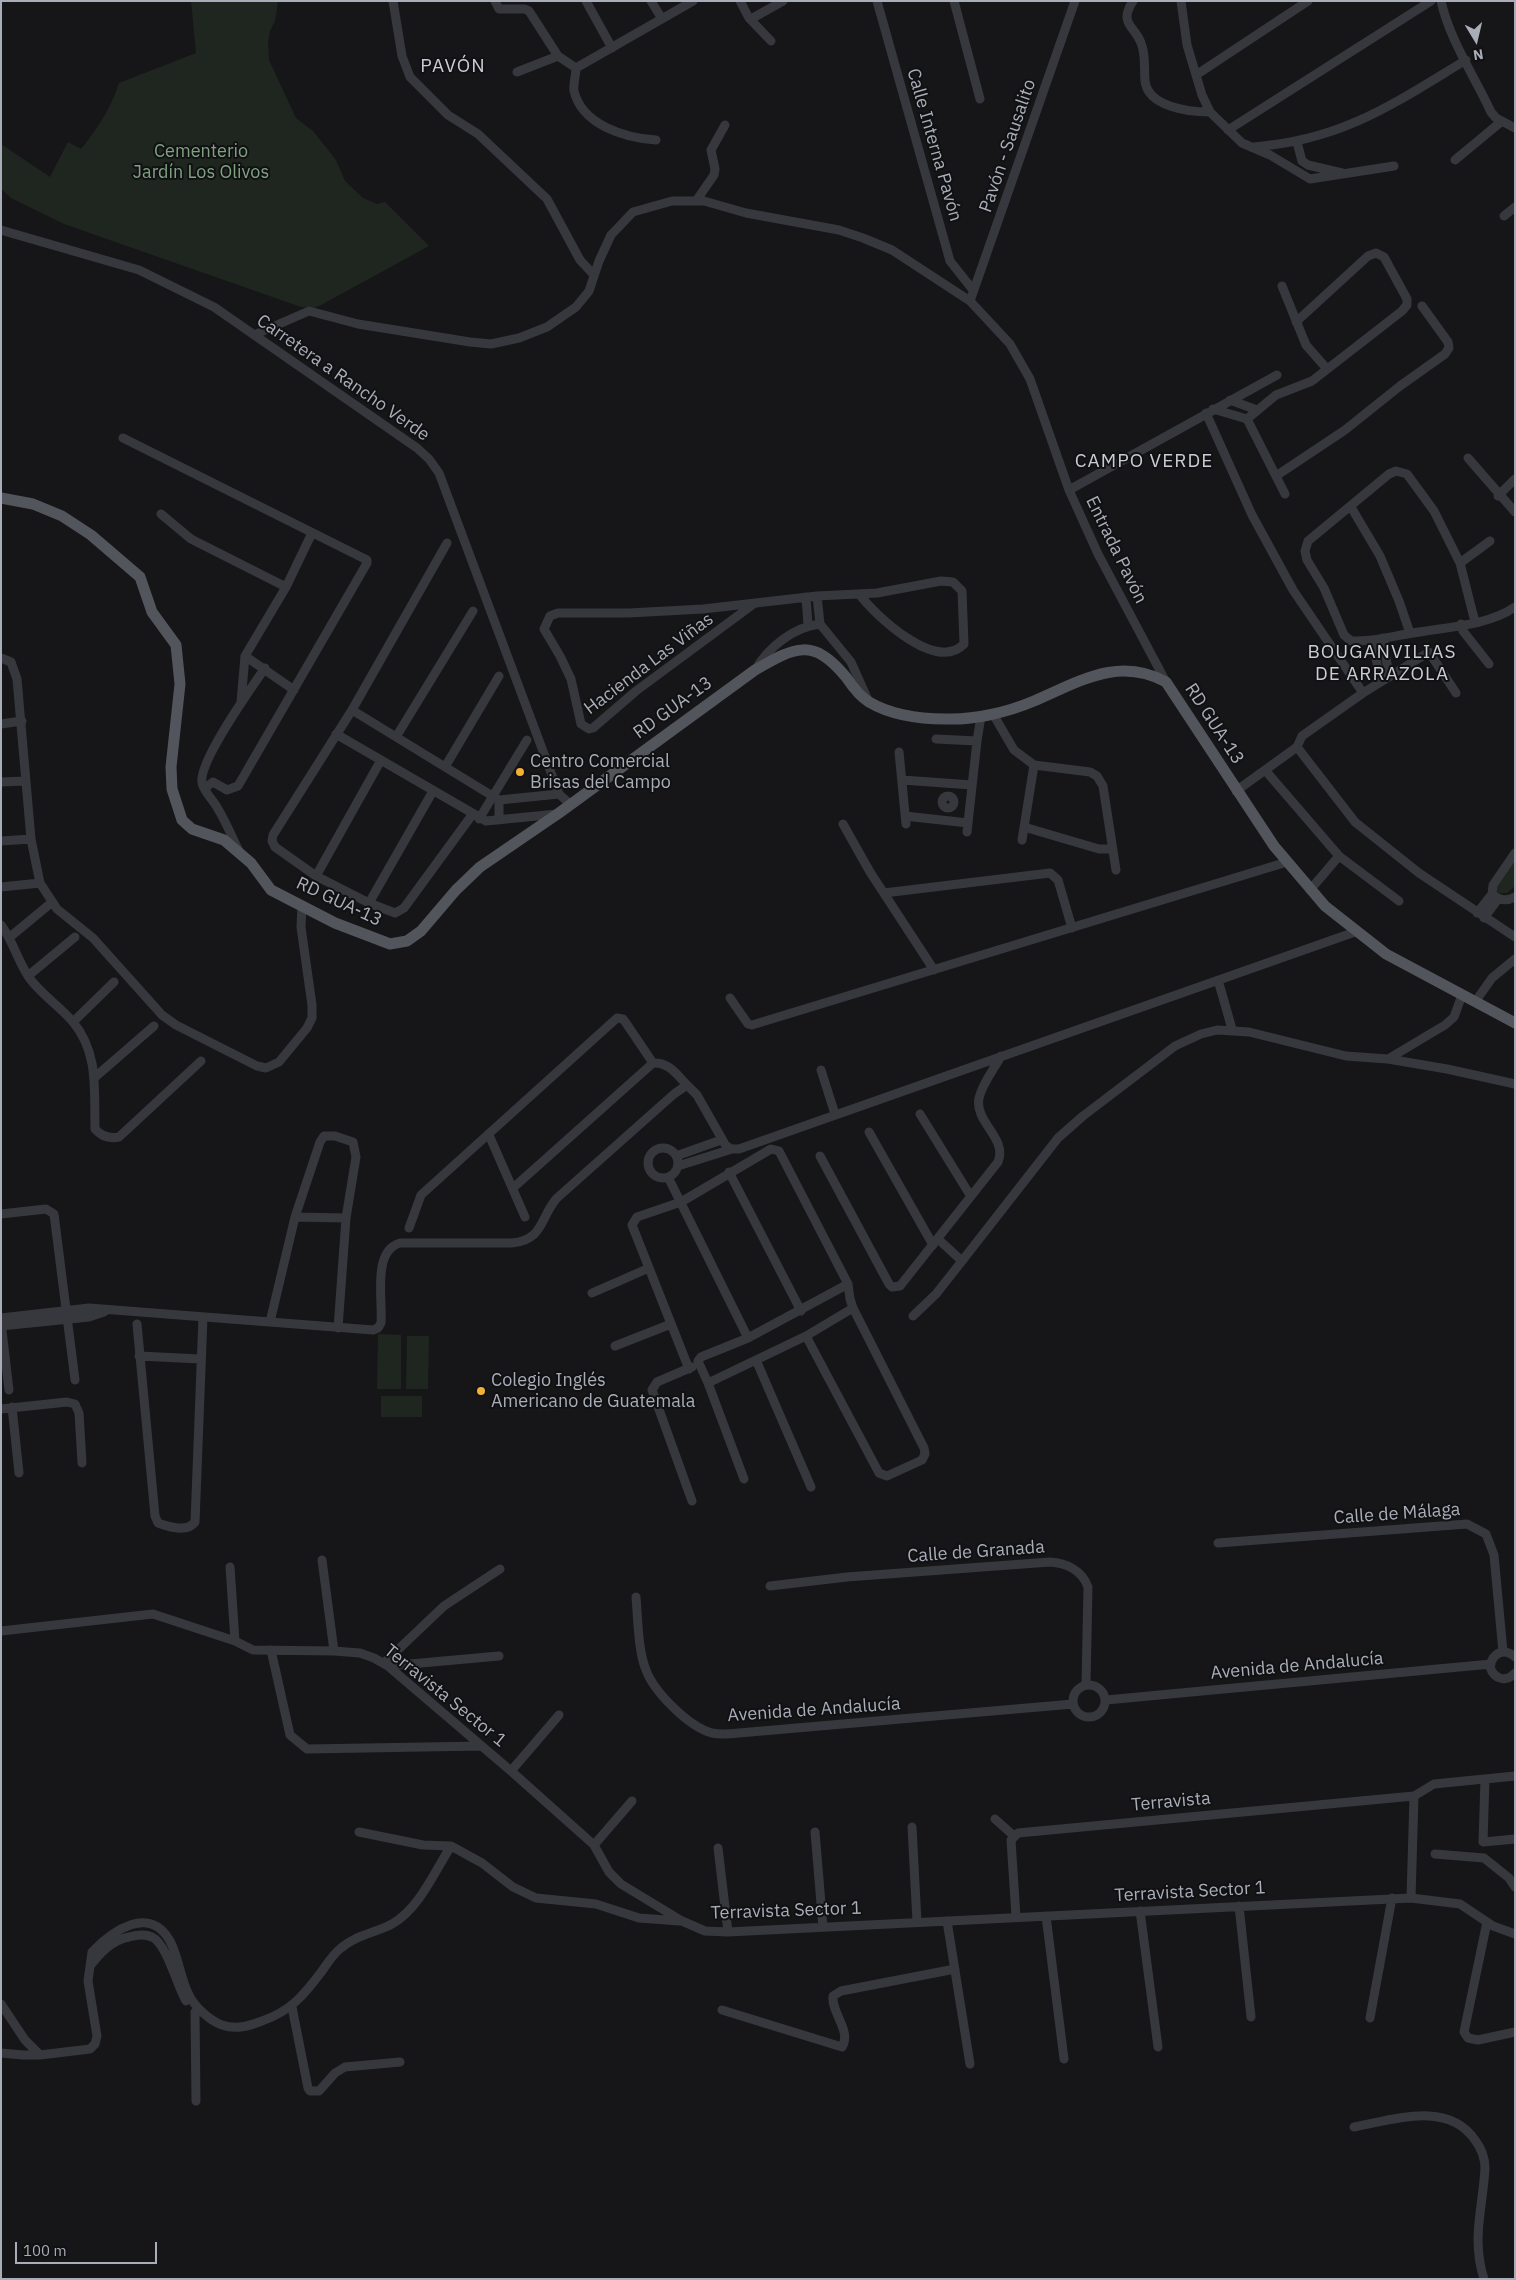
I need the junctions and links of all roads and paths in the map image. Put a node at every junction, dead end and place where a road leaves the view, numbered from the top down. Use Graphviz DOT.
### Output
graph roads {
  1 [pos="393,1"];
  2 [pos="495,1"];
  3 [pos="586,1"];
  4 [pos="651,1"];
  5 [pos="693,1"];
  6 [pos="740,1"];
  7 [pos="783,1"];
  8 [pos="877,1"];
  9 [pos="954,1"];
  10 [pos="1076,1"];
  11 [pos="1133,1"];
  12 [pos="1308,1"];
  13 [pos="1431,1"];
  14 [pos="1441,1"];
  15 [pos="1183,2"];
  16 [pos="662,19"];
  17 [pos="751,19"];
  18 [pos="771,42"];
  19 [pos="612,48"];
  20 [pos="558,56"];
  21 [pos="1466,60"];
  22 [pos="576,68"];
  23 [pos="517,72"];
  24 [pos="1196,75"];
  25 [pos="980,99"];
  26 [pos="1210,112"];
  27 [pos="1502,121"];
  28 [pos="725,125"];
  29 [pos="1515,128"];
  30 [pos="1228,130"];
  31 [pos="656,140"];
  32 [pos="1297,142"];
  33 [pos="1253,147"];
  34 [pos="1455,160"];
  35 [pos="1394,166"];
  36 [pos="1349,174"];
  37 [pos="696,201"];
  38 [pos="1515,207"];
  39 [pos="1504,216"];
  40 [pos="1,230"];
  41 [pos="594,275"];
  42 [pos="1282,286"];
  43 [pos="974,290"];
  44 [pos="970,300"];
  45 [pos="1422,306"];
  46 [pos="1296,322"];
  47 [pos="254,335"];
  48 [pos="1328,369"];
  49 [pos="1277,375"];
  50 [pos="1230,400"];
  51 [pos="1257,410"];
  52 [pos="1210,411"];
  53 [pos="1246,419"];
  54 [pos="123,438"];
  55 [pos="1468,458"];
  56 [pos="1276,476"];
  57 [pos="1515,480"];
  58 [pos="1069,490"];
  59 [pos="1285,494"];
  60 [pos="1498,496"];
  61 [pos="1,498"];
  62 [pos="1350,507"];
  63 [pos="1515,512"];
  64 [pos="161,514"];
  65 [pos="312,533"];
  66 [pos="1490,540"];
  67 [pos="447,543"];
  68 [pos="1460,563"];
  69 [pos="286,587"];
  70 [pos="859,594"];
  71 [pos="818,596"];
  72 [pos="806,597"];
  73 [pos="755,604"];
  74 [pos="1515,607"];
  75 [pos="473,612"];
  76 [pos="1475,622"];
  77 [pos="820,624"];
  78 [pos="1461,624"];
  79 [pos="808,625"];
  80 [pos="1410,633"];
  81 [pos="1383,638"];
  82 [pos="1373,640"];
  83 [pos="245,656"];
  84 [pos="1,658"];
  85 [pos="1489,664"];
  86 [pos="265,668"];
  87 [pos="755,670"];
  88 [pos="499,676"];
  89 [pos="1388,676"];
  90 [pos="1166,682"];
  91 [pos="1380,682"];
  92 [pos="294,690"];
  93 [pos="1363,693"];
  94 [pos="1456,693"];
  95 [pos="241,702"];
  96 [pos="869,702"];
  97 [pos="352,710"];
  98 [pos="987,715"];
  99 [pos="22,722"];
  100 [pos="1,724"];
  101 [pos="336,734"];
  102 [pos="396,737"];
  103 [pos="936,739"];
  104 [pos="527,740"];
  105 [pos="977,740"];
  106 [pos="1297,747"];
  107 [pos="899,752"];
  108 [pos="380,760"];
  109 [pos="1034,765"];
  110 [pos="445,767"];
  111 [pos="1265,770"];
  112 [pos="902,780"];
  113 [pos="26,781"];
  114 [pos="1,782"];
  115 [pos="947,783"];
  116 [pos="972,785"];
  117 [pos="205,788"];
  118 [pos="433,791"];
  119 [pos="1236,791"];
  120 [pos="558,794"];
  121 [pos="496,798"];
  122 [pos="949,802"];
  123 [pos="571,805"];
  124 [pos="970,806"];
  125 [pos="559,814"];
  126 [pos="476,817"];
  127 [pos="499,820"];
  128 [pos="946,820"];
  129 [pos="844,824"];
  130 [pos="1024,827"];
  131 [pos="31,839"];
  132 [pos="1022,840"];
  133 [pos="1,841"];
  134 [pos="1112,849"];
  135 [pos="240,852"];
  136 [pos="1515,853"];
  137 [pos="1339,856"];
  138 [pos="1287,862"];
  139 [pos="1116,870"];
  140 [pos="316,876"];
  141 [pos="40,883"];
  142 [pos="1,887"];
  143 [pos="1310,890"];
  144 [pos="884,893"];
  145 [pos="1495,897"];
  146 [pos="1515,897"];
  147 [pos="1399,901"];
  148 [pos="52,903"];
  149 [pos="370,904"];
  150 [pos="302,905"];
  151 [pos="1481,915"];
  152 [pos="1,925"];
  153 [pos="1072,928"];
  154 [pos="1355,932"];
  155 [pos="1515,936"];
  156 [pos="10,937"];
  157 [pos="74,937"];
  158 [pos="1515,958"];
  159 [pos="934,970"];
  160 [pos="28,976"];
  161 [pos="1218,980"];
  162 [pos="114,982"];
  163 [pos="1462,995"];
  164 [pos="730,998"];
  165 [pos="1476,1002"];
  166 [pos="73,1022"];
  167 [pos="1515,1023"];
  168 [pos="154,1026"];
  169 [pos="1232,1030"];
  170 [pos="1001,1056"];
  171 [pos="1388,1059"];
  172 [pos="201,1061"];
  173 [pos="653,1064"];
  174 [pos="821,1070"];
  175 [pos="94,1078"];
  176 [pos="1515,1084"];
  177 [pos="687,1085"];
  178 [pos="835,1114"];
  179 [pos="920,1114"];
  180 [pos="869,1132"];
  181 [pos="490,1135"];
  182 [pos="722,1140"];
  183 [pos="732,1149"];
  184 [pos="676,1156"];
  185 [pos="820,1156"];
  186 [pos="678,1166"];
  187 [pos="729,1172"];
  188 [pos="668,1178"];
  189 [pos="513,1188"];
  190 [pos="970,1195"];
  191 [pos="681,1202"];
  192 [pos="1,1214"];
  193 [pos="295,1217"];
  194 [pos="525,1217"];
  195 [pos="346,1218"];
  196 [pos="409,1228"];
  197 [pos="936,1242"];
  198 [pos="962,1261"];
  199 [pos="649,1268"];
  200 [pos="848,1284"];
  201 [pos="592,1293"];
  202 [pos="854,1308"];
  203 [pos="801,1311"];
  204 [pos="66,1315"];
  205 [pos="913,1316"];
  206 [pos="203,1317"];
  207 [pos="1,1318"];
  208 [pos="1,1322"];
  209 [pos="270,1322"];
  210 [pos="137,1324"];
  211 [pos="671,1324"];
  212 [pos="2,1326"];
  213 [pos="338,1328"];
  214 [pos="806,1336"];
  215 [pos="748,1338"];
  216 [pos="615,1346"];
  217 [pos="139,1356"];
  218 [pos="200,1359"];
  219 [pos="756,1360"];
  220 [pos="700,1364"];
  221 [pos="689,1368"];
  222 [pos="75,1380"];
  223 [pos="708,1383"];
  224 [pos="9,1390"];
  225 [pos="12,1407"];
  226 [pos="1,1408"];
  227 [pos="82,1463"];
  228 [pos="19,1473"];
  229 [pos="744,1479"];
  230 [pos="812,1487"];
  231 [pos="692,1501"];
  232 [pos="1218,1544"];
  233 [pos="322,1560"];
  234 [pos="230,1567"];
  235 [pos="500,1569"];
  236 [pos="770,1586"];
  237 [pos="636,1597"];
  238 [pos="1,1632"];
  239 [pos="235,1641"];
  240 [pos="271,1650"];
  241 [pos="334,1651"];
  242 [pos="1503,1652"];
  243 [pos="499,1656"];
  244 [pos="1515,1657"];
  245 [pos="1491,1664"];
  246 [pos="386,1665"];
  247 [pos="1515,1673"];
  248 [pos="1086,1684"];
  249 [pos="1106,1700"];
  250 [pos="1073,1704"];
  251 [pos="559,1715"];
  252 [pos="482,1746"];
  253 [pos="512,1771"];
  254 [pos="1515,1776"];
  255 [pos="1485,1779"];
  256 [pos="1414,1796"];
  257 [pos="632,1801"];
  258 [pos="995,1819"];
  259 [pos="912,1827"];
  260 [pos="359,1832"];
  261 [pos="815,1832"];
  262 [pos="1014,1836"];
  263 [pos="1515,1839"];
  264 [pos="594,1845"];
  265 [pos="451,1846"];
  266 [pos="718,1848"];
  267 [pos="1435,1854"];
  268 [pos="1515,1887"];
  269 [pos="1392,1898"];
  270 [pos="1411,1898"];
  271 [pos="1239,1906"];
  272 [pos="1140,1911"];
  273 [pos="1046,1916"];
  274 [pos="1016,1917"];
  275 [pos="682,1921"];
  276 [pos="947,1921"];
  277 [pos="918,1922"];
  278 [pos="1487,1922"];
  279 [pos="823,1927"];
  280 [pos="728,1932"];
  281 [pos="1515,1934"];
  282 [pos="88,1969"];
  283 [pos="954,1969"];
  284 [pos="1,2004"];
  285 [pos="292,2006"];
  286 [pos="722,2010"];
  287 [pos="195,2012"];
  288 [pos="1252,2017"];
  289 [pos="212,2018"];
  290 [pos="1370,2018"];
  291 [pos="1515,2032"];
  292 [pos="1158,2047"];
  293 [pos="1,2053"];
  294 [pos="40,2055"];
  295 [pos="1064,2059"];
  296 [pos="400,2062"];
  297 [pos="970,2064"];
  298 [pos="196,2101"];
  299 [pos="1354,2127"];
  300 [pos="1484,2279"];
  1 -- 41 [label="street"];
  2 -- 20 [label="street"];
  3 -- 19 [label="street"];
  4 -- 16 [label="street"];
  5 -- 16 [label="street"];
  6 -- 17 [label="street"];
  7 -- 17 [label="street"];
  8 -- 43 [label="street, Calle Interna Pavón"];
  9 -- 25 [label="street"];
  10 -- 43 [label="street, Pavón - Sausalito"];
  11 -- 26 [label="street"];
  12 -- 24 [label="street"];
  13 -- 30 [label="street"];
  14 -- 21 [label="street"];
  15 -- 24 [label="street"];
  16 -- 19 [label="street"];
  17 -- 18 [label="street"];
  19 -- 22 [label="street"];
  20 -- 22 [label="street"];
  20 -- 23 [label="street"];
  21 -- 27 [label="street"];
  21 -- 32 [label="street"];
  22 -- 31 [label="street"];
  24 -- 26 [label="street"];
  26 -- 30 [label="street"];
  27 -- 29 [label="street"];
  27 -- 34 [label="street"];
  28 -- 37 [label="street"];
  30 -- 33 [label="street"];
  32 -- 33 [label="street"];
  32 -- 36 [label="street"];
  33 -- 36 [label="street"];
  35 -- 36 [label="street"];
  37 -- 41 [label="street, Entrada Pavón"];
  37 -- 44 [label="street, Entrada Pavón"];
  38 -- 39 [label="street"];
  40 -- 47 [label="street, Carretera a Rancho Verde"];
  41 -- 47 [label="street, Entrada Pavón"];
  42 -- 46 [label="street"];
  43 -- 44 [label="street, Pavón - Sausalito"];
  44 -- 58 [label="street, Entrada Pavón"];
  45 -- 56 [label="street"];
  46 -- 48 [label="street"];
  46 -- 48 [label="street"];
  47 -- 120 [label="street, Carretera a Rancho Verde"];
  48 -- 51 [label="street"];
  49 -- 50 [label="street"];
  50 -- 51 [label="street"];
  50 -- 52 [label="street"];
  51 -- 53 [label="street"];
  52 -- 53 [label="street"];
  52 -- 58 [label="street"];
  52 -- 93 [label="street"];
  53 -- 56 [label="street"];
  54 -- 65 [label="street"];
  55 -- 60 [label="street"];
  56 -- 59 [label="street"];
  57 -- 60 [label="street"];
  58 -- 90 [label="street, Entrada Pavón"];
  60 -- 63 [label="street"];
  61 -- 135 [label="main road, RD GUA-13"];
  62 -- 68 [label="street"];
  62 -- 80 [label="street"];
  62 -- 82 [label="street"];
  64 -- 69 [label="street"];
  65 -- 69 [label="street"];
  65 -- 92 [label="street"];
  66 -- 68 [label="street"];
  67 -- 97 [label="street"];
  68 -- 76 [label="street"];
  69 -- 83 [label="street"];
  70 -- 70 [label="street, Hacienda Las Viñas"];
  70 -- 71 [label="street, Hacienda Las Viñas"];
  71 -- 72 [label="street, Hacienda Las Viñas"];
  71 -- 77 [label="street"];
  72 -- 73 [label="street, Hacienda Las Viñas"];
  72 -- 79 [label="street"];
  73 -- 73 [label="street, Hacienda Las Viñas"];
  74 -- 76 [label="street"];
  75 -- 102 [label="street"];
  76 -- 78 [label="street"];
  77 -- 79 [label="street"];
  77 -- 96 [label="street"];
  78 -- 80 [label="street"];
  78 -- 85 [label="street"];
  79 -- 87 [label="street"];
  80 -- 81 [label="street"];
  81 -- 82 [label="street"];
  81 -- 89 [label="street"];
  82 -- 91 [label="street"];
  83 -- 86 [label="street"];
  83 -- 95 [label="street"];
  84 -- 99 [label="street"];
  86 -- 92 [label="street"];
  86 -- 95 [label="street"];
  87 -- 96 [label="main road, RD GUA-13"];
  87 -- 123 [label="main road, RD GUA-13"];
  88 -- 110 [label="street"];
  89 -- 91 [label="street"];
  89 -- 94 [label="street"];
  90 -- 98 [label="main road, RD GUA-13"];
  90 -- 119 [label="main road, RD GUA-13"];
  91 -- 93 [label="street"];
  92 -- 117 [label="street"];
  93 -- 106 [label="street"];
  95 -- 117 [label="street"];
  96 -- 98 [label="main road, RD GUA-13"];
  97 -- 101 [label="street"];
  97 -- 102 [label="street"];
  98 -- 105 [label="street"];
  98 -- 109 [label="street"];
  99 -- 100 [label="street"];
  99 -- 113 [label="street"];
  101 -- 108 [label="street"];
  101 -- 140 [label="street"];
  102 -- 110 [label="street"];
  103 -- 105 [label="street"];
  104 -- 121 [label="street"];
  105 -- 116 [label="street"];
  106 -- 111 [label="street"];
  106 -- 151 [label="street"];
  107 -- 112 [label="street"];
  108 -- 118 [label="street"];
  108 -- 140 [label="street"];
  109 -- 130 [label="street"];
  109 -- 134 [label="street"];
  110 -- 121 [label="street"];
  111 -- 119 [label="street"];
  111 -- 137 [label="street"];
  112 -- 115 [label="street"];
  112 -- 128 [label="street"];
  113 -- 114 [label="street"];
  113 -- 131 [label="street"];
  115 -- 116 [label="street"];
  115 -- 122 [label="street"];
  116 -- 124 [label="street"];
  117 -- 135 [label="street"];
  118 -- 126 [label="street"];
  118 -- 149 [label="street"];
  119 -- 138 [label="main road, RD GUA-13"];
  120 -- 121 [label="street"];
  120 -- 123 [label="street, Carretera a Rancho Verde"];
  121 -- 126 [label="street"];
  121 -- 127 [label="street"];
  122 -- 124 [label="street"];
  122 -- 128 [label="street"];
  123 -- 125 [label="main road, RD GUA-13"];
  124 -- 128 [label="street"];
  125 -- 127 [label="street"];
  125 -- 150 [label="main road, RD GUA-13"];
  126 -- 127 [label="street"];
  126 -- 149 [label="street"];
  129 -- 144 [label="street"];
  130 -- 132 [label="street"];
  130 -- 134 [label="street"];
  131 -- 133 [label="street"];
  131 -- 141 [label="street"];
  134 -- 139 [label="street"];
  135 -- 150 [label="main road, RD GUA-13"];
  136 -- 145 [label="street"];
  137 -- 143 [label="street"];
  137 -- 147 [label="street"];
  138 -- 143 [label="main road, RD GUA-13"];
  138 -- 153 [label="street"];
  140 -- 149 [label="street"];
  141 -- 142 [label="street"];
  141 -- 148 [label="street"];
  143 -- 154 [label="main road, RD GUA-13"];
  144 -- 153 [label="street"];
  144 -- 159 [label="street"];
  145 -- 146 [label="street"];
  145 -- 151 [label="street"];
  148 -- 150 [label="street"];
  148 -- 156 [label="street"];
  151 -- 155 [label="street"];
  152 -- 156 [label="street"];
  153 -- 159 [label="street"];
  154 -- 161 [label="street"];
  154 -- 163 [label="main road, RD GUA-13"];
  156 -- 160 [label="street"];
  157 -- 160 [label="street"];
  158 -- 165 [label="street"];
  159 -- 164 [label="street"];
  160 -- 166 [label="street"];
  161 -- 169 [label="street"];
  161 -- 170 [label="street"];
  162 -- 166 [label="street"];
  163 -- 165 [label="main road, RD GUA-13"];
  163 -- 171 [label="street"];
  165 -- 167 [label="main road, RD GUA-13"];
  166 -- 175 [label="street"];
  168 -- 175 [label="street"];
  169 -- 171 [label="street"];
  169 -- 198 [label="street"];
  170 -- 178 [label="street"];
  170 -- 190 [label="street"];
  171 -- 176 [label="street"];
  172 -- 175 [label="street"];
  173 -- 177 [label="street"];
  173 -- 181 [label="street"];
  173 -- 189 [label="street"];
  174 -- 178 [label="street"];
  177 -- 182 [label="street"];
  177 -- 213 [label="street"];
  178 -- 183 [label="street"];
  179 -- 190 [label="street"];
  180 -- 197 [label="street"];
  181 -- 189 [label="street"];
  181 -- 196 [label="street"];
  182 -- 183 [label="street"];
  182 -- 184 [label="street"];
  183 -- 186 [label="street"];
  184 -- 186 [label="street"];
  184 -- 188 [label="street"];
  185 -- 197 [label="street"];
  186 -- 188 [label="street"];
  187 -- 191 [label="street"];
  187 -- 200 [label="street"];
  187 -- 203 [label="street"];
  188 -- 191 [label="street"];
  189 -- 194 [label="street"];
  190 -- 197 [label="street"];
  191 -- 199 [label="street"];
  191 -- 215 [label="street"];
  192 -- 204 [label="street"];
  193 -- 195 [label="street"];
  193 -- 195 [label="street"];
  193 -- 209 [label="street"];
  195 -- 213 [label="street"];
  197 -- 198 [label="street"];
  198 -- 205 [label="street"];
  199 -- 201 [label="street"];
  199 -- 211 [label="street"];
  200 -- 202 [label="street"];
  200 -- 203 [label="street"];
  202 -- 214 [label="street"];
  202 -- 214 [label="street"];
  203 -- 215 [label="street"];
  204 -- 206 [label="street"];
  204 -- 207 [label="street"];
  204 -- 212 [label="street"];
  204 -- 222 [label="street"];
  206 -- 209 [label="street"];
  206 -- 218 [label="street"];
  208 -- 212 [label="street"];
  209 -- 213 [label="street"];
  210 -- 217 [label="street"];
  211 -- 216 [label="street"];
  211 -- 221 [label="street"];
  212 -- 224 [label="street"];
  214 -- 219 [label="street"];
  215 -- 220 [label="street"];
  217 -- 218 [label="street"];
  217 -- 218 [label="street"];
  219 -- 223 [label="street"];
  219 -- 230 [label="street"];
  220 -- 221 [label="street"];
  220 -- 223 [label="street"];
  221 -- 231 [label="street"];
  223 -- 229 [label="street"];
  225 -- 226 [label="street"];
  225 -- 227 [label="street"];
  225 -- 228 [label="street"];
  232 -- 242 [label="street, Calle de Málaga"];
  233 -- 241 [label="street"];
  234 -- 239 [label="street"];
  235 -- 246 [label="street"];
  236 -- 248 [label="street, Calle de Granada"];
  237 -- 250 [label="street, Avenida de Andalucía"];
  238 -- 239 [label="street, Terravista Sector 1"];
  239 -- 240 [label="street, Terravista Sector 1"];
  240 -- 241 [label="street, Terravista Sector 1"];
  240 -- 252 [label="street"];
  241 -- 246 [label="street, Terravista Sector 1"];
  242 -- 244 [label="street"];
  242 -- 245 [label="street"];
  243 -- 246 [label="street"];
  245 -- 247 [label="street"];
  245 -- 249 [label="street, Avenida de Andalucía"];
  246 -- 252 [label="street, Terravista Sector 1"];
  248 -- 249 [label="street"];
  248 -- 250 [label="street"];
  249 -- 250 [label="street"];
  251 -- 253 [label="street"];
  252 -- 253 [label="street, Terravista Sector 1"];
  253 -- 264 [label="street, Terravista Sector 1"];
  254 -- 255 [label="street"];
  255 -- 256 [label="street"];
  255 -- 263 [label="street"];
  256 -- 262 [label="street, Terravista"];
  256 -- 270 [label="street"];
  257 -- 264 [label="street"];
  258 -- 262 [label="street"];
  259 -- 277 [label="street"];
  260 -- 265 [label="street"];
  261 -- 279 [label="street"];
  262 -- 274 [label="street"];
  264 -- 275 [label="street, Terravista Sector 1"];
  265 -- 275 [label="street"];
  265 -- 285 [label="street"];
  266 -- 280 [label="street"];
  267 -- 268 [label="street"];
  269 -- 270 [label="street, Terravista Sector 1"];
  269 -- 271 [label="street, Terravista Sector 1"];
  269 -- 290 [label="street"];
  270 -- 278 [label="street"];
  271 -- 272 [label="street, Terravista Sector 1"];
  271 -- 288 [label="street"];
  272 -- 273 [label="street, Terravista Sector 1"];
  272 -- 292 [label="street"];
  273 -- 274 [label="street, Terravista Sector 1"];
  273 -- 295 [label="street"];
  274 -- 276 [label="street, Terravista Sector 1"];
  275 -- 280 [label="street, Terravista Sector 1"];
  276 -- 277 [label="street, Terravista Sector 1"];
  276 -- 283 [label="street"];
  277 -- 279 [label="street, Terravista Sector 1"];
  278 -- 281 [label="street"];
  278 -- 291 [label="street"];
  279 -- 280 [label="street, Terravista Sector 1"];
  282 -- 287 [label="street"];
  282 -- 289 [label="street"];
  282 -- 294 [label="street"];
  283 -- 286 [label="street"];
  283 -- 297 [label="street"];
  284 -- 294 [label="street"];
  285 -- 289 [label="street"];
  285 -- 296 [label="street"];
  287 -- 289 [label="street"];
  287 -- 298 [label="street"];
  293 -- 294 [label="street"];
  299 -- 300 [label="street"];
}
